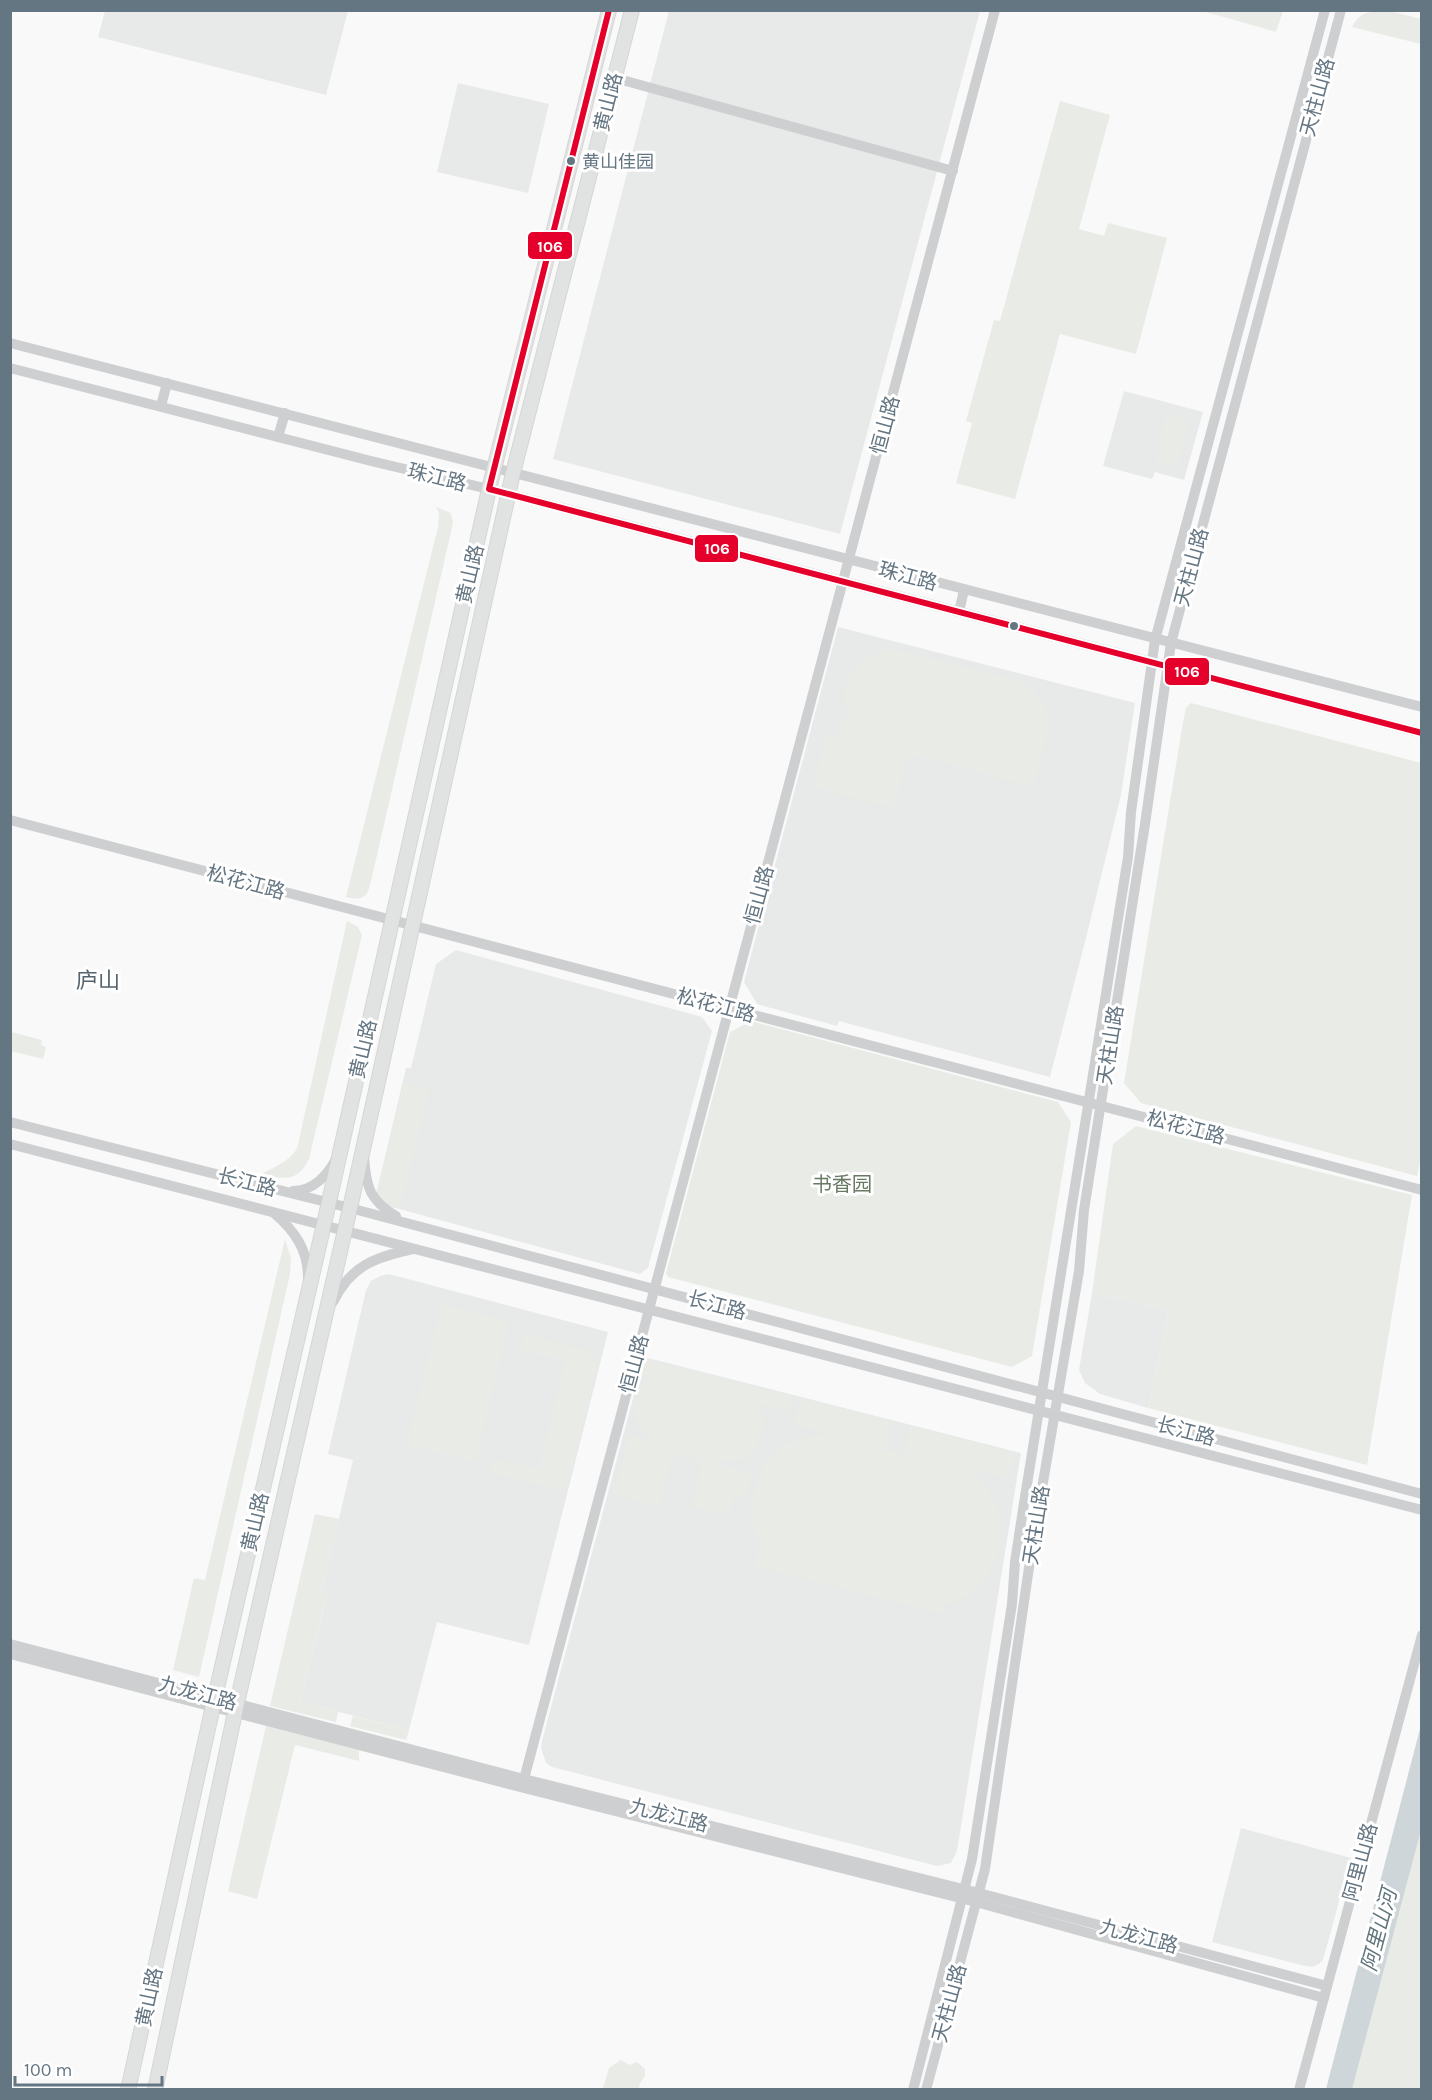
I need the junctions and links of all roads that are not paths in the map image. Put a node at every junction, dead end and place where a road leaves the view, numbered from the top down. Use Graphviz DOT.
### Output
graph roads {
  1 [pos="609,10"];
  2 [pos="632,10"];
  3 [pos="988,10"];
  4 [pos="995,10"];
  5 [pos="1324,10"];
  6 [pos="1341,10"];
  7 [pos="615,78"];
  8 [pos="949,170"];
  9 [pos="10,344"];
  10 [pos="10,368"];
  11 [pos="167,383"];
  12 [pos="161,406"];
  13 [pos="285,413"];
  14 [pos="278,437"];
  15 [pos="494,468"];
  16 [pos="513,472"];
  17 [pos="489,489"];
  18 [pos="509,494"];
  19 [pos="845,560"];
  20 [pos="840,581"];
  21 [pos="964,590"];
  22 [pos="959,612"];
  23 [pos="1155,639"];
  24 [pos="1171,643"];
  25 [pos="1152,662"];
  26 [pos="1169,667"];
  27 [pos="1422,708"];
  28 [pos="1422,733"];
  29 [pos="10,813"];
  30 [pos="10,820"];
  31 [pos="393,917"];
  32 [pos="413,922"];
  33 [pos="727,1004"];
  34 [pos="1095,1100"];
  35 [pos="10,1122"];
  36 [pos="10,1144"];
  37 [pos="363,1146"];
  38 [pos="341,1148"];
  39 [pos="1422,1183"];
  40 [pos="1422,1190"];
  41 [pos="283,1191"];
  42 [pos="329,1202"];
  43 [pos="350,1208"];
  44 [pos="271,1210"];
  45 [pos="324,1224"];
  46 [pos="412,1224"];
  47 [pos="345,1230"];
  48 [pos="416,1248"];
  49 [pos="651,1288"];
  50 [pos="308,1291"];
  51 [pos="646,1308"];
  52 [pos="325,1318"];
  53 [pos="1042,1392"];
  54 [pos="1058,1396"];
  55 [pos="1039,1410"];
  56 [pos="1055,1415"];
  57 [pos="1422,1494"];
  58 [pos="1422,1510"];
  59 [pos="1422,1635"];
  60 [pos="10,1644"];
  61 [pos="10,1654"];
  62 [pos="214,1702"];
  63 [pos="236,1707"];
  64 [pos="521,1778"];
  65 [pos="964,1894"];
  66 [pos="977,1898"];
  67 [pos="1325,1992"];
  68 [pos="128,2090"];
  69 [pos="155,2090"];
  70 [pos="913,2090"];
  71 [pos="926,2090"];
  72 [pos="1299,2090"];
  1 -- 15 [label="main road, 黄山路"];
  2 -- 7 [label="main road, 黄山路"];
  3 -- 8 [label="street, 恒山路"];
  4 -- 8 [label="street, 恒山路"];
  5 -- 23 [label="street, 天柱山路"];
  6 -- 24 [label="street, 天柱山路"];
  7 -- 8 [label="street"];
  7 -- 16 [label="main road, 黄山路"];
  8 -- 19 [label="street, 恒山路"];
  9 -- 11 [label="street, 珠江路"];
  10 -- 12 [label="street, 珠江路"];
  11 -- 12 [label="street"];
  11 -- 13 [label="street, 珠江路"];
  12 -- 14 [label="street, 珠江路"];
  13 -- 14 [label="street"];
  13 -- 15 [label="street, 珠江路"];
  14 -- 17 [label="street, 珠江路"];
  15 -- 16 [label="street, 珠江路"];
  15 -- 17 [label="main road, 黄山路"];
  16 -- 18 [label="main road, 黄山路"];
  16 -- 19 [label="street, 珠江路"];
  17 -- 18 [label="street, 珠江路"];
  17 -- 31 [label="main road, 黄山路"];
  18 -- 20 [label="street, 珠江路"];
  18 -- 32 [label="main road, 黄山路"];
  19 -- 20 [label="street, 恒山路"];
  19 -- 21 [label="street, 珠江路"];
  20 -- 22 [label="street, 珠江路"];
  20 -- 33 [label="street, 恒山路"];
  21 -- 22 [label="street"];
  21 -- 23 [label="street, 珠江路"];
  22 -- 25 [label="street, 珠江路"];
  23 -- 24 [label="street, 珠江路"];
  23 -- 25 [label="street, 天柱山路"];
  24 -- 26 [label="street, 天柱山路"];
  24 -- 27 [label="street, 珠江路"];
  25 -- 26 [label="street, 珠江路"];
  25 -- 34 [label="street, 天柱山路"];
  26 -- 28 [label="street, 珠江路"];
  26 -- 34 [label="street, 天柱山路"];
  29 -- 31 [label="street, 松花江路"];
  30 -- 31 [label="street, 松花江路"];
  31 -- 32 [label="street, 松花江路"];
  31 -- 38 [label="main road, 黄山路"];
  32 -- 33 [label="street, 松花江路"];
  32 -- 37 [label="main road, 黄山路"];
  33 -- 34 [label="street, 松花江路"];
  33 -- 49 [label="street, 恒山路"];
  34 -- 39 [label="street, 松花江路"];
  34 -- 40 [label="street, 松花江路"];
  34 -- 53 [label="street, 天柱山路"];
  34 -- 54 [label="street, 天柱山路"];
  35 -- 41 [label="street, 长江路"];
  36 -- 44 [label="street, 长江路"];
  37 -- 43 [label="main road, 黄山路"];
  37 -- 46 [label="street"];
  38 -- 41 [label="street"];
  38 -- 42 [label="main road, 黄山路"];
  41 -- 42 [label="street, 长江路"];
  42 -- 43 [label="street, 长江路"];
  42 -- 45 [label="main road, 黄山路"];
  43 -- 46 [label="street, 长江路"];
  43 -- 47 [label="main road, 黄山路"];
  44 -- 45 [label="street, 长江路"];
  44 -- 50 [label="street"];
  45 -- 47 [label="street, 长江路"];
  45 -- 50 [label="main road, 黄山路"];
  46 -- 49 [label="street, 长江路"];
  47 -- 48 [label="street, 长江路"];
  47 -- 52 [label="main road, 黄山路"];
  48 -- 51 [label="street, 长江路"];
  48 -- 52 [label="street"];
  49 -- 51 [label="street, 恒山路"];
  49 -- 53 [label="street, 长江路"];
  50 -- 62 [label="main road, 黄山路"];
  51 -- 55 [label="street, 长江路"];
  51 -- 64 [label="street, 恒山路"];
  52 -- 63 [label="main road, 黄山路"];
  53 -- 54 [label="street, 长江路"];
  53 -- 55 [label="street, 天柱山路"];
  54 -- 56 [label="street, 天柱山路"];
  54 -- 57 [label="street, 长江路"];
  55 -- 56 [label="street, 长江路"];
  55 -- 65 [label="street, 天柱山路"];
  56 -- 58 [label="street, 长江路"];
  56 -- 66 [label="street, 天柱山路"];
  59 -- 67 [label="street, 阿里山路"];
  60 -- 62 [label="street, 九龙江路"];
  61 -- 62 [label="street, 九龙江路"];
  62 -- 63 [label="street, 九龙江路"];
  62 -- 68 [label="main road, 黄山路"];
  63 -- 64 [label="street, 九龙江路"];
  63 -- 65 [label="street, 九龙江路"];
  63 -- 69 [label="main road, 黄山路"];
  64 -- 65 [label="street, 九龙江路"];
  65 -- 66 [label="street, 九龙江路"];
  65 -- 70 [label="street, 天柱山路"];
  66 -- 67 [label="street, 九龙江路"];
  66 -- 71 [label="street, 天柱山路"];
  67 -- 72 [label="street, 阿里山路"];
}
